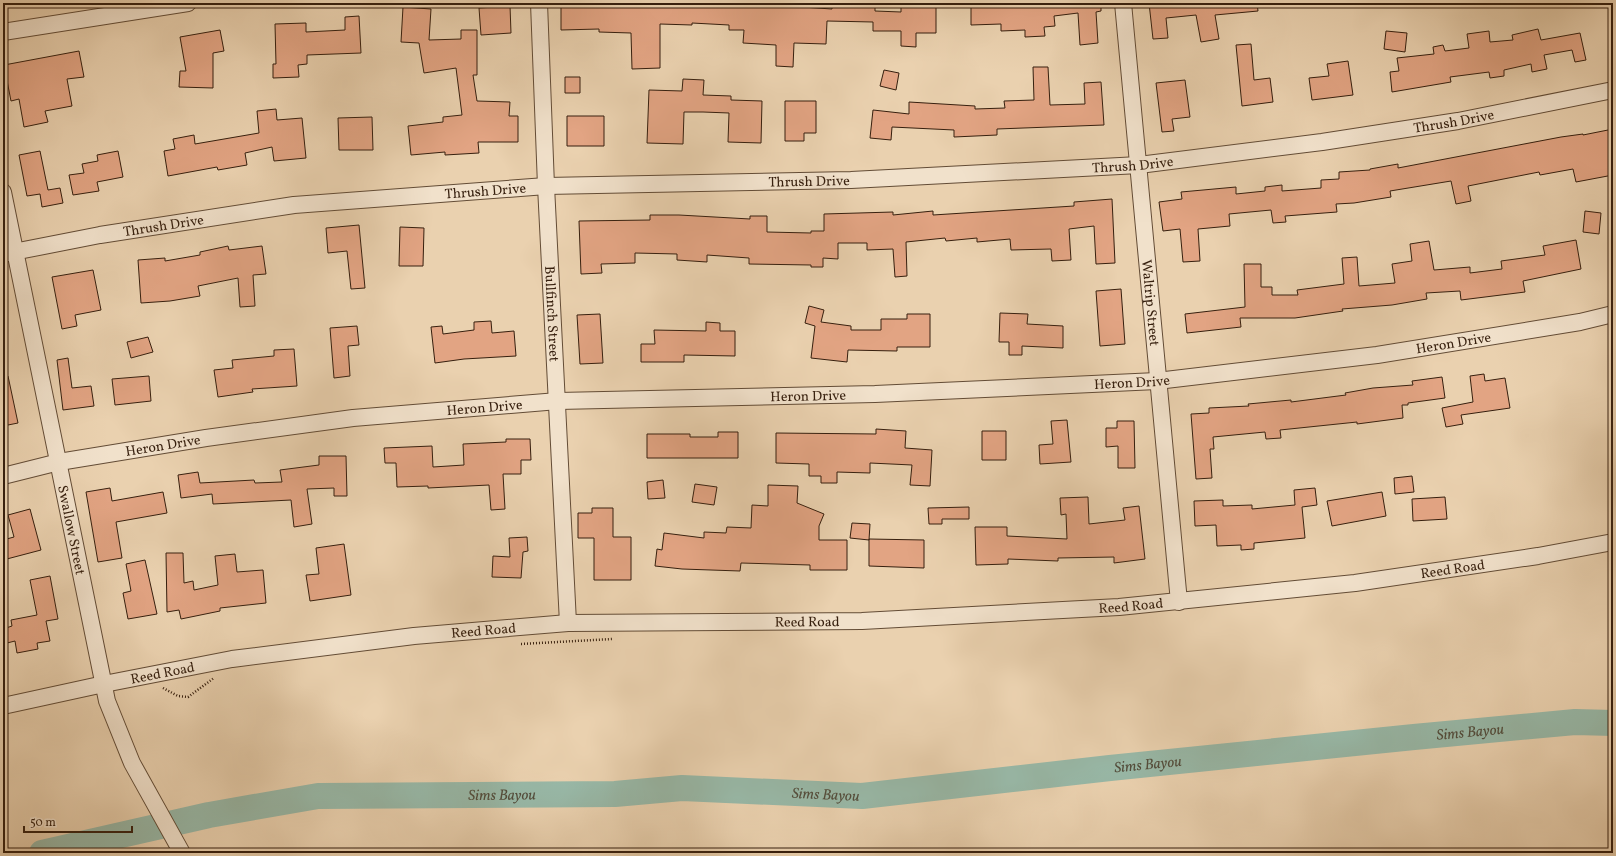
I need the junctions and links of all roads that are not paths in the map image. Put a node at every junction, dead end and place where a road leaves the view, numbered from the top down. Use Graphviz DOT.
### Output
graph roads {
  1 [pos="188,3"];
  2 [pos="539,3"];
  3 [pos="1123,3"];
  4 [pos="3,32"];
  5 [pos="1613,90"];
  6 [pos="1139,164"];
  7 [pos="546,186"];
  8 [pos="3,192"];
  9 [pos="9,252"];
  10 [pos="1613,314"];
  11 [pos="1157,381"];
  12 [pos="558,401"];
  13 [pos="59,462"];
  14 [pos="3,476"];
  15 [pos="1613,542"];
  16 [pos="1179,602"];
  17 [pos="568,624"];
  18 [pos="104,684"];
  19 [pos="3,706"];
  20 [pos="182,853"];
  1 -- 4 [label="street"];
  2 -- 7 [label="street, Bullfinch Street"];
  3 -- 6 [label="street, Waltrip Street"];
  5 -- 6 [label="street, Thrush Drive"];
  6 -- 7 [label="street, Thrush Drive"];
  6 -- 11 [label="street, Waltrip Street"];
  7 -- 9 [label="street, Thrush Drive"];
  7 -- 12 [label="street, Bullfinch Street"];
  8 -- 9 [label="street, Swallow Street"];
  9 -- 13 [label="street, Swallow Street"];
  10 -- 11 [label="street, Heron Drive"];
  11 -- 12 [label="street, Heron Drive"];
  11 -- 16 [label="street, Waltrip Street"];
  12 -- 13 [label="street, Heron Drive"];
  12 -- 17 [label="street, Bullfinch Street"];
  13 -- 14 [label="street, Heron Drive"];
  13 -- 18 [label="street, Swallow Street"];
  15 -- 16 [label="street, Reed Road"];
  16 -- 17 [label="street, Reed Road"];
  17 -- 18 [label="street, Reed Road"];
  18 -- 19 [label="street, Reed Road"];
  18 -- 20 [label="street, Swallow Street"];
}
